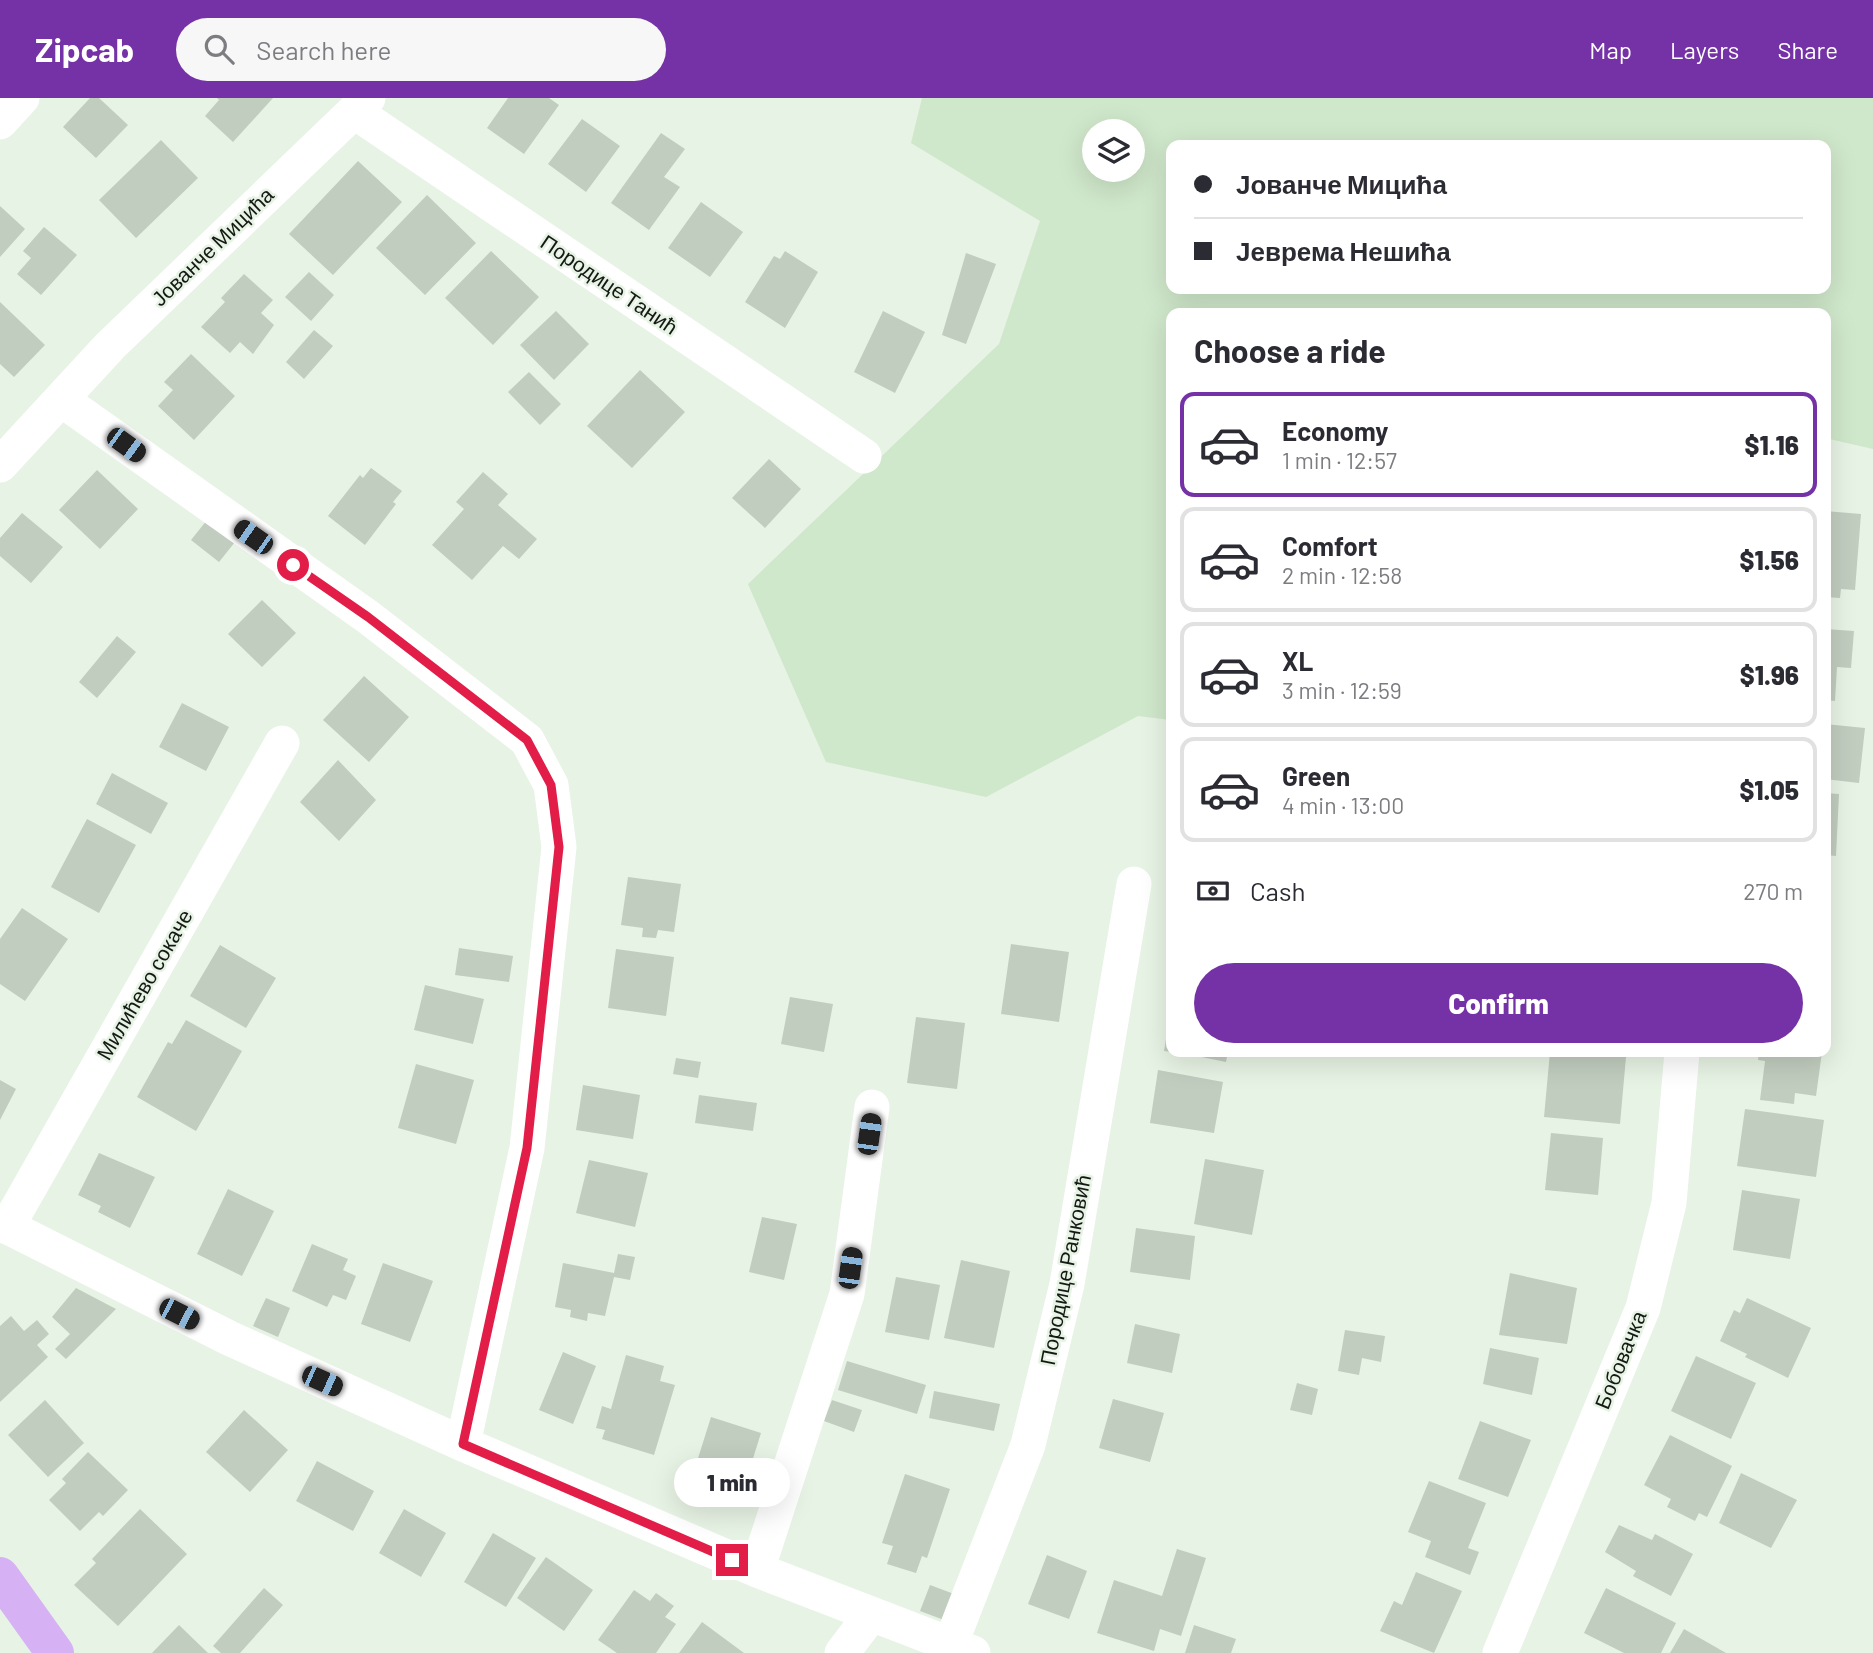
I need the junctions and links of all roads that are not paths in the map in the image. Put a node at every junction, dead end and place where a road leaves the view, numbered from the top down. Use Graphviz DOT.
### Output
graph roads {
  1 [pos="22,98"];
  2 [pos="362,105"];
  3 [pos="0,122"];
  4 [pos="62,400"];
  5 [pos="864,456"];
  6 [pos="0,465"];
  7 [pos="282,743"];
  8 [pos="1134,884"];
  9 [pos="1682,1057"];
  10 [pos="872,1107"];
  11 [pos="4,1225"];
  12 [pos="463,1444"];
  13 [pos="757,1570"];
  14 [pos="0,1576"];
  15 [pos="870,1616"];
  16 [pos="962,1648"];
  17 [pos="55,1653"];
  18 [pos="842,1653"];
  19 [pos="1500,1653"];
  1 -- 3 [label="street"];
  2 -- 4 [label="street, Јованче Мицића"];
  2 -- 5 [label="street, Породице Танић"];
  4 -- 6 [label="street, Јованче Мицића"];
  4 -- 12 [label="street"];
  7 -- 11 [label="street, Милићево сокаче"];
  8 -- 16 [label="street, Породице Ранковић"];
  9 -- 19 [label="street, Бобовачка"];
  10 -- 13 [label="street"];
  11 -- 12 [label="street"];
  12 -- 13 [label="street"];
  13 -- 15 [label="street"];
  14 -- 17 [label="main road"];
  15 -- 16 [label="street"];
  15 -- 18 [label="street"];
}
